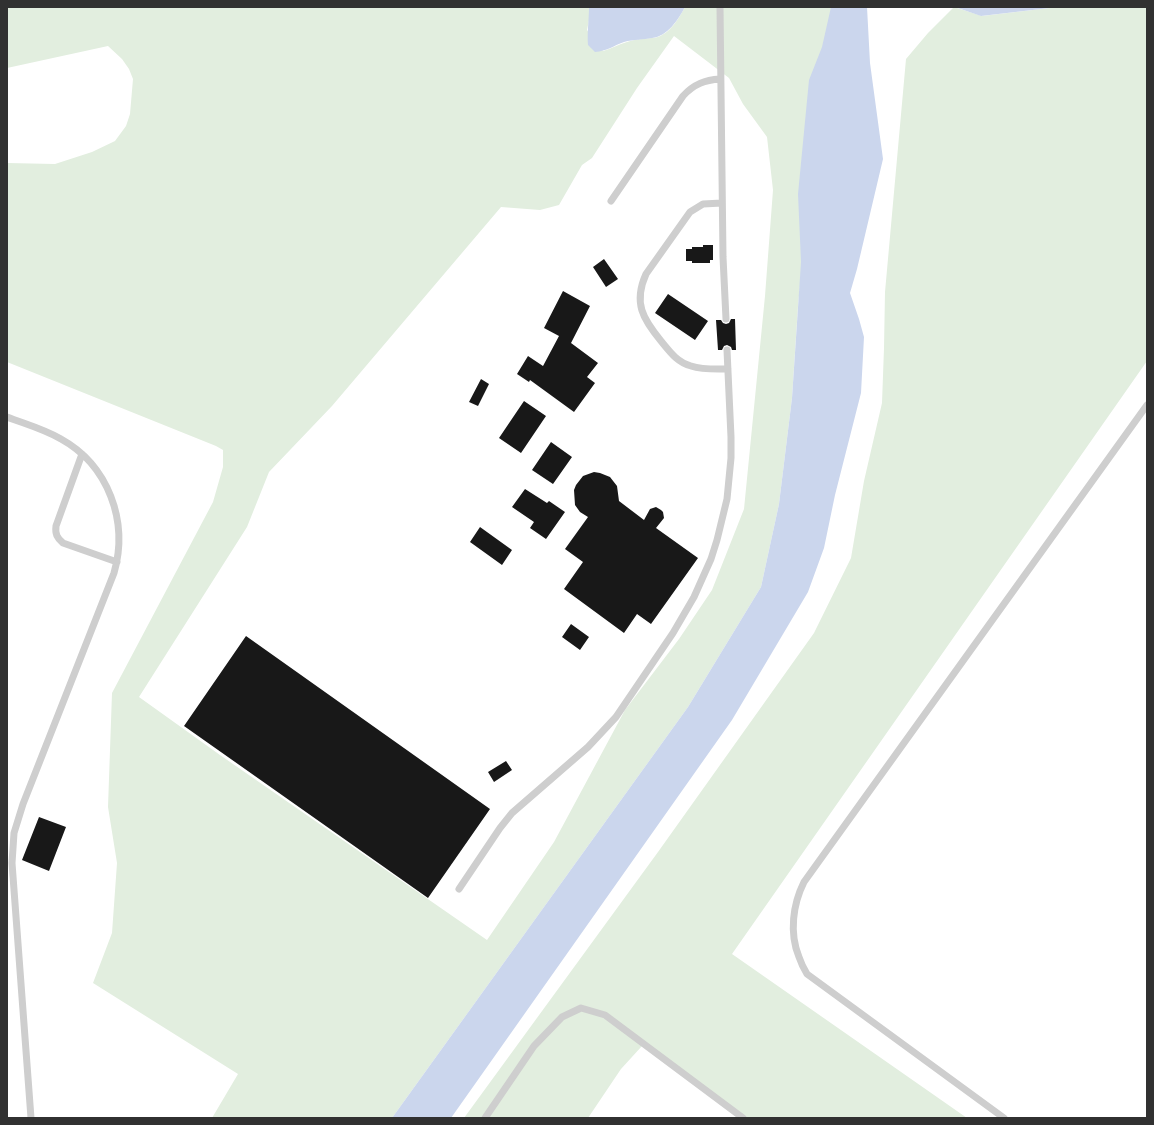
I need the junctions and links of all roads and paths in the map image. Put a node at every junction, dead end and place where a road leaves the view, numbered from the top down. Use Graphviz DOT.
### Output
graph roads {
  1 [pos="720,7"];
  2 [pos="720,79"];
  3 [pos="611,201"];
  4 [pos="722,203"];
  5 [pos="726,320"];
  6 [pos="727,350"];
  7 [pos="728,369"];
  8 [pos="1147,405"];
  9 [pos="7,417"];
  10 [pos="82,454"];
  11 [pos="117,562"];
  12 [pos="459,890"];
  13 [pos="31,1118"];
  14 [pos="485,1118"];
  15 [pos="743,1118"];
  16 [pos="1004,1118"];
  1 -- 2 [label="lane"];
  2 -- 3 [label="lane"];
  2 -- 4 [label="lane"];
  4 -- 5 [label="lane"];
  4 -- 7 [label="lane"];
  6 -- 7 [label="lane"];
  7 -- 12 [label="lane"];
  8 -- 16 [label="lane"];
  9 -- 10 [label="lane"];
  10 -- 11 [label="lane"];
  10 -- 11 [label="lane"];
  11 -- 13 [label="lane"];
  14 -- 15 [label="lane"];
}
